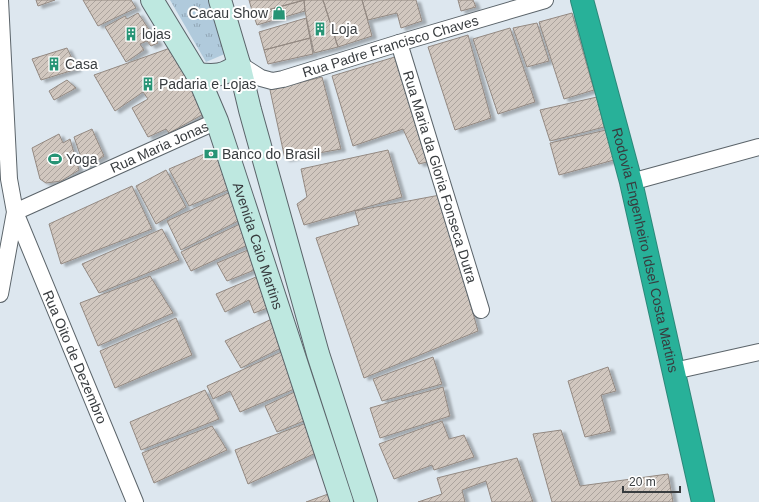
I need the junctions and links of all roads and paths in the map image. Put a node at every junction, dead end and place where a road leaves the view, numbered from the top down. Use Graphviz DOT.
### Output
graph roads {
  1 [pos="0,0"];
  2 [pos="152,0"];
  3 [pos="220,0"];
  4 [pos="545,0"];
  5 [pos="582,0"];
  6 [pos="399,43"];
  7 [pos="239,64"];
  8 [pos="196,74"];
  9 [pos="217,122"];
  10 [pos="759,147"];
  11 [pos="5,180"];
  12 [pos="631,182"];
  13 [pos="15,212"];
  14 [pos="0,294"];
  15 [pos="481,310"];
  16 [pos="759,352"];
  17 [pos="674,371"];
  18 [pos="135,502"];
  19 [pos="342,502"];
  20 [pos="366,502"];
  21 [pos="703,502"];
  1 -- 11 [label="street"];
  2 -- 8 [label="main road, Avenida Caio Martins"];
  3 -- 7 [label="main road, Avenida Caio Martins"];
  4 -- 6 [label="street, Rua Padre Francisco Chaves"];
  5 -- 12 [label="highway, Rodovia Engenheiro Idsel Costa Martins"];
  6 -- 7 [label="street, Rua Padre Francisco Chaves"];
  6 -- 15 [label="street, Rua Maria da Gloria Fonseca Dutra"];
  7 -- 8 [label="main road"];
  7 -- 20 [label="main road, Avenida Caio Martins"];
  8 -- 9 [label="main road, Avenida Caio Martins"];
  9 -- 13 [label="street, Rua Maria Jonas"];
  9 -- 19 [label="main road, Avenida Caio Martins"];
  10 -- 12 [label="street"];
  11 -- 13 [label="street"];
  12 -- 17 [label="highway, Rodovia Engenheiro Idsel Costa Martins"];
  13 -- 14 [label="street"];
  13 -- 18 [label="street, Rua Oito de Dezembro"];
  16 -- 17 [label="street"];
  17 -- 21 [label="highway, Rodovia Engenheiro Idsel Costa Martins"];
}
